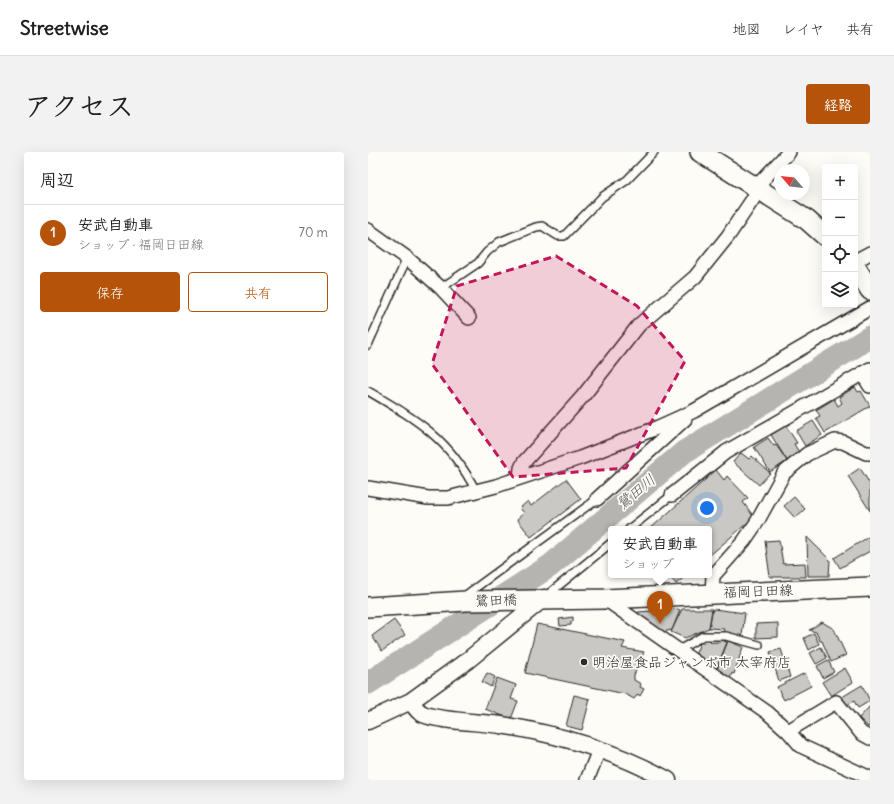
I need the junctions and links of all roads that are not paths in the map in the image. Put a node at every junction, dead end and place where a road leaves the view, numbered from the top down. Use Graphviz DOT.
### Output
graph roads {
  1 [pos="654,152"];
  2 [pos="700,152"];
  3 [pos="789,152"];
  4 [pos="757,189"];
  5 [pos="368,230"];
  6 [pos="822,233"];
  7 [pos="870,253"];
  8 [pos="407,258"];
  9 [pos="858,259"];
  10 [pos="858,271"];
  11 [pos="441,288"];
  12 [pos="870,290"];
  13 [pos="870,308"];
  14 [pos="469,318"];
  15 [pos="368,345"];
  16 [pos="866,371"];
  17 [pos="870,386"];
  18 [pos="368,391"];
  19 [pos="694,412"];
  20 [pos="870,453"];
  21 [pos="520,478"];
  22 [pos="368,488"];
  23 [pos="476,491"];
  24 [pos="672,495"];
  25 [pos="597,499"];
  26 [pos="633,526"];
  27 [pos="608,545"];
  28 [pos="870,587"];
  29 [pos="712,593"];
  30 [pos="535,599"];
  31 [pos="605,599"];
  32 [pos="462,601"];
  33 [pos="368,607"];
  34 [pos="759,645"];
  35 [pos="679,650"];
  36 [pos="410,701"];
  37 [pos="368,720"];
  38 [pos="788,731"];
  39 [pos="870,738"];
  40 [pos="599,750"];
  41 [pos="870,778"];
  42 [pos="587,780"];
  43 [pos="668,780"];
  1 -- 11 [label="lane"];
  2 -- 4 [label="main road"];
  3 -- 4 [label="street"];
  4 -- 6 [label="main road"];
  4 -- 21 [label="street"];
  5 -- 8 [label="street"];
  7 -- 9 [label="street"];
  8 -- 11 [label="street"];
  8 -- 15 [label="lane"];
  10 -- 12 [label="main road"];
  11 -- 14 [label="street"];
  13 -- 19 [label="street"];
  16 -- 17 [label="street"];
  16 -- 24 [label="street"];
  18 -- 23 [label="lane"];
  19 -- 21 [label="street"];
  19 -- 25 [label="street"];
  20 -- 29 [label="street"];
  21 -- 23 [label="street"];
  22 -- 23 [label="street"];
  24 -- 26 [label="lane"];
  25 -- 32 [label="lane"];
  27 -- 30 [label="lane"];
  28 -- 29 [label="main road, 福岡日田線"];
  29 -- 31 [label="main road, 福岡日田線"];
  30 -- 31 [label="main road, 福岡日田線"];
  30 -- 32 [label="main road, 鷺田橋"];
  30 -- 36 [label="street"];
  31 -- 35 [label="street"];
  32 -- 33 [label="main road"];
  34 -- 35 [label="lane"];
  35 -- 38 [label="street"];
  36 -- 37 [label="street"];
  36 -- 40 [label="street"];
  38 -- 39 [label="street"];
  38 -- 41 [label="street"];
  40 -- 42 [label="street"];
  40 -- 43 [label="street"];
}
